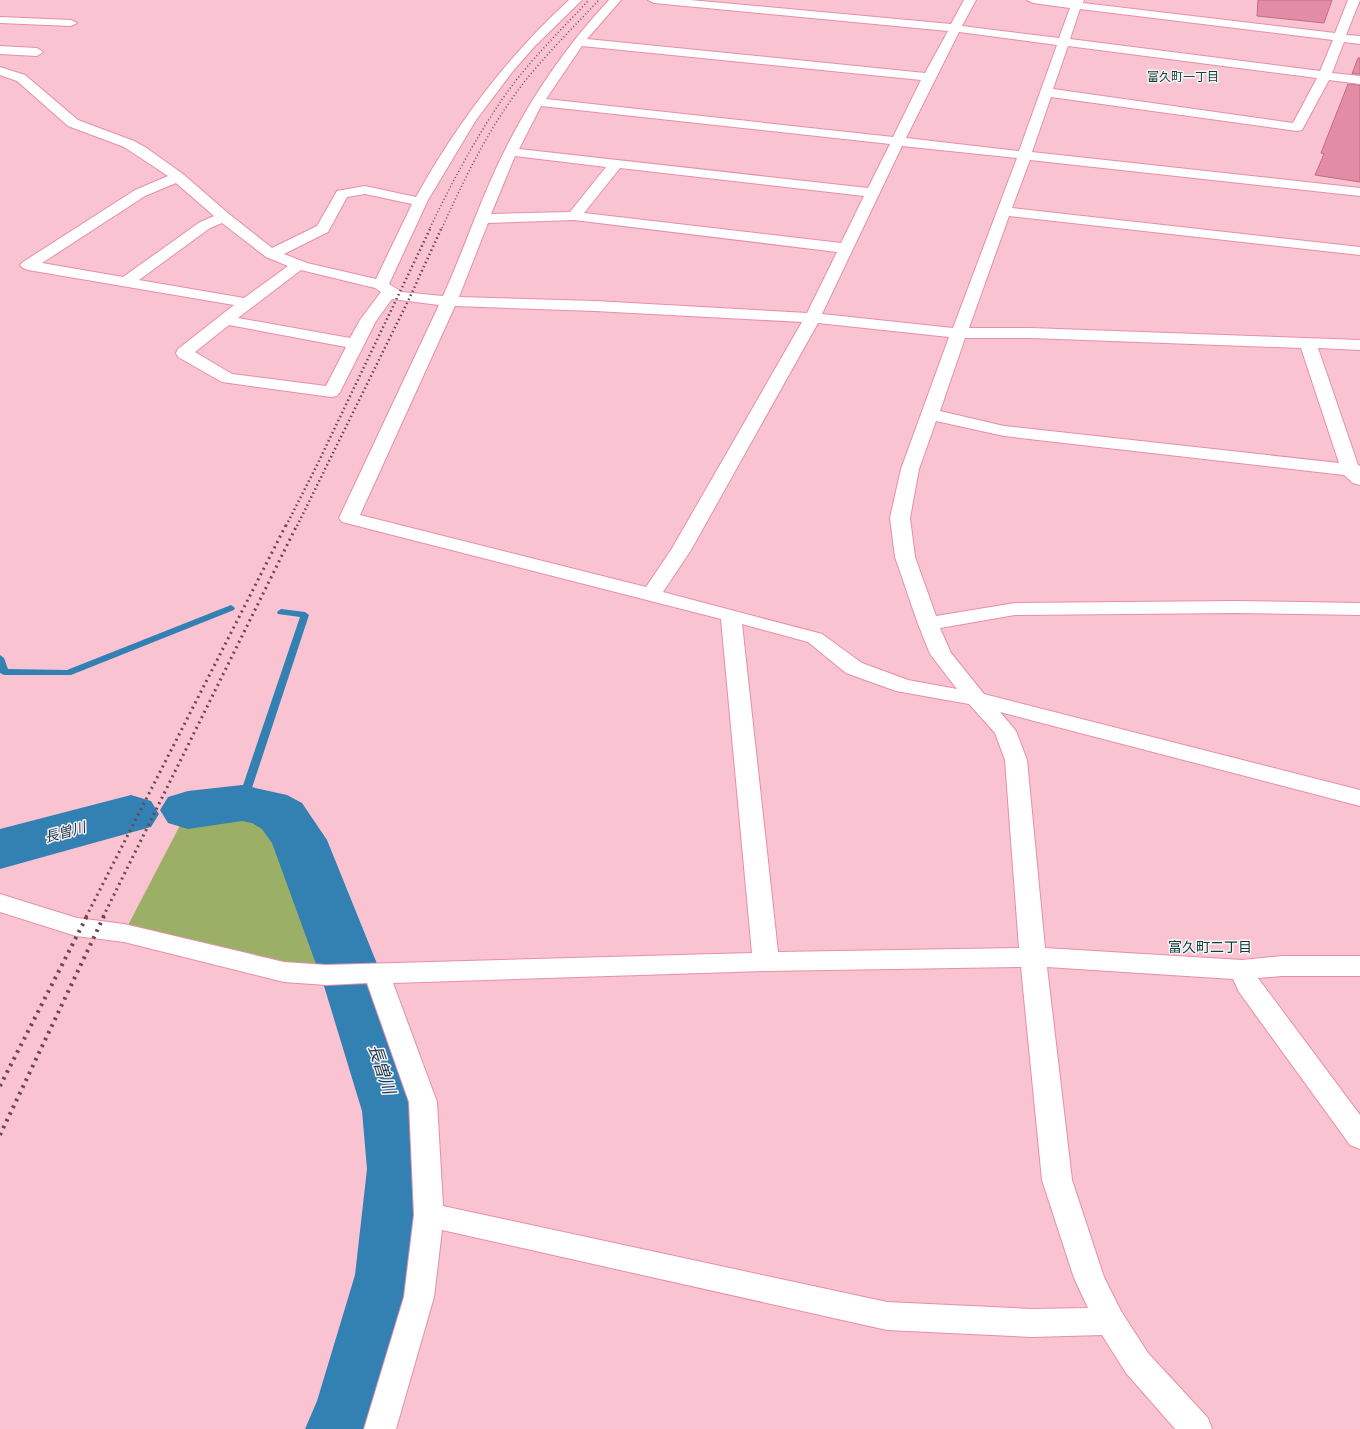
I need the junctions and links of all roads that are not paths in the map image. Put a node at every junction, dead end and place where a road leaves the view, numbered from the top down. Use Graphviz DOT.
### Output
graph roads {
  1 [pos="576,0"];
  2 [pos="616,0"];
  3 [pos="654,0"];
  4 [pos="970,0"];
  5 [pos="1033,0"];
  6 [pos="1354,0"];
  7 [pos="1078,2"];
  8 [pos="0,20"];
  9 [pos="71,23"];
  10 [pos="954,28"];
  11 [pos="1340,35"];
  12 [pos="1360,35"];
  13 [pos="1360,40"];
  14 [pos="579,42"];
  15 [pos="1064,42"];
  16 [pos="0,50"];
  17 [pos="37,52"];
  18 [pos="0,71"];
  19 [pos="1325,75"];
  20 [pos="929,76"];
  21 [pos="1360,80"];
  22 [pos="1045,92"];
  23 [pos="538,102"];
  24 [pos="898,140"];
  25 [pos="511,152"];
  26 [pos="1025,154"];
  27 [pos="616,164"];
  28 [pos="178,177"];
  29 [pos="1360,192"];
  30 [pos="872,193"];
  31 [pos="420,202"];
  32 [pos="1004,211"];
  33 [pos="574,216"];
  34 [pos="224,217"];
  35 [pos="482,220"];
  36 [pos="845,248"];
  37 [pos="1360,251"];
  38 [pos="271,254"];
  39 [pos="299,265"];
  40 [pos="126,282"];
  41 [pos="385,288"];
  42 [pos="449,301"];
  43 [pos="247,303"];
  44 [pos="812,318"];
  45 [pos="225,320"];
  46 [pos="958,333"];
  47 [pos="1308,343"];
  48 [pos="355,344"];
  49 [pos="1360,345"];
  50 [pos="930,414"];
  51 [pos="1357,473"];
  52 [pos="651,594"];
  53 [pos="1360,609"];
  54 [pos="731,615"];
  55 [pos="928,624"];
  56 [pos="976,699"];
  57 [pos="1360,798"];
  58 [pos="0,903"];
  59 [pos="1033,957"];
  60 [pos="766,962"];
  61 [pos="1360,966"];
  62 [pos="1242,970"];
  63 [pos="372,974"];
  64 [pos="1360,1137"];
  65 [pos="429,1215"];
  66 [pos="1110,1321"];
  67 [pos="380,1429"];
  68 [pos="1196,1429"];
  1 -- 31 [label="street"];
  2 -- 14 [label="street"];
  3 -- 10 [label="street"];
  4 -- 10 [label="street"];
  5 -- 7 [label="street"];
  6 -- 11 [label="street"];
  7 -- 11 [label="street"];
  7 -- 15 [label="street"];
  8 -- 9 [label="street"];
  10 -- 15 [label="street"];
  10 -- 20 [label="street"];
  11 -- 12 [label="street"];
  11 -- 13 [label="street"];
  11 -- 19 [label="street"];
  14 -- 20 [label="street"];
  14 -- 23 [label="street"];
  15 -- 19 [label="street"];
  15 -- 22 [label="street"];
  16 -- 17 [label="street"];
  18 -- 28 [label="street"];
  19 -- 21 [label="street"];
  19 -- 22 [label="street"];
  20 -- 24 [label="street"];
  22 -- 26 [label="street"];
  23 -- 24 [label="street"];
  23 -- 25 [label="street"];
  24 -- 26 [label="street"];
  24 -- 30 [label="street"];
  25 -- 27 [label="street"];
  25 -- 35 [label="street"];
  26 -- 29 [label="street"];
  26 -- 32 [label="street"];
  27 -- 30 [label="street"];
  27 -- 33 [label="street"];
  28 -- 34 [label="street"];
  28 -- 40 [label="street"];
  30 -- 36 [label="street"];
  31 -- 38 [label="street"];
  31 -- 41 [label="street"];
  32 -- 37 [label="street"];
  32 -- 46 [label="street"];
  33 -- 35 [label="street"];
  33 -- 36 [label="street"];
  34 -- 38 [label="street"];
  34 -- 40 [label="street"];
  35 -- 42 [label="street"];
  36 -- 44 [label="street"];
  38 -- 39 [label="street"];
  39 -- 41 [label="street"];
  39 -- 43 [label="street"];
  40 -- 43 [label="street"];
  41 -- 42 [label="street"];
  41 -- 48 [label="street"];
  42 -- 44 [label="street"];
  42 -- 52 [label="street"];
  43 -- 45 [label="street"];
  44 -- 46 [label="street"];
  44 -- 52 [label="street"];
  45 -- 48 [label="street"];
  45 -- 48 [label="street"];
  46 -- 47 [label="street"];
  46 -- 50 [label="street"];
  47 -- 49 [label="street"];
  47 -- 51 [label="street"];
  50 -- 51 [label="street"];
  50 -- 55 [label="street"];
  52 -- 54 [label="street"];
  53 -- 55 [label="street"];
  54 -- 56 [label="street"];
  54 -- 60 [label="street"];
  55 -- 56 [label="street"];
  56 -- 57 [label="street"];
  56 -- 59 [label="street"];
  58 -- 63 [label="street"];
  59 -- 60 [label="street"];
  59 -- 62 [label="street"];
  59 -- 66 [label="street"];
  60 -- 63 [label="street"];
  61 -- 62 [label="street"];
  62 -- 64 [label="street"];
  63 -- 65 [label="street"];
  65 -- 66 [label="street"];
  65 -- 67 [label="street"];
  66 -- 68 [label="street"];
}
